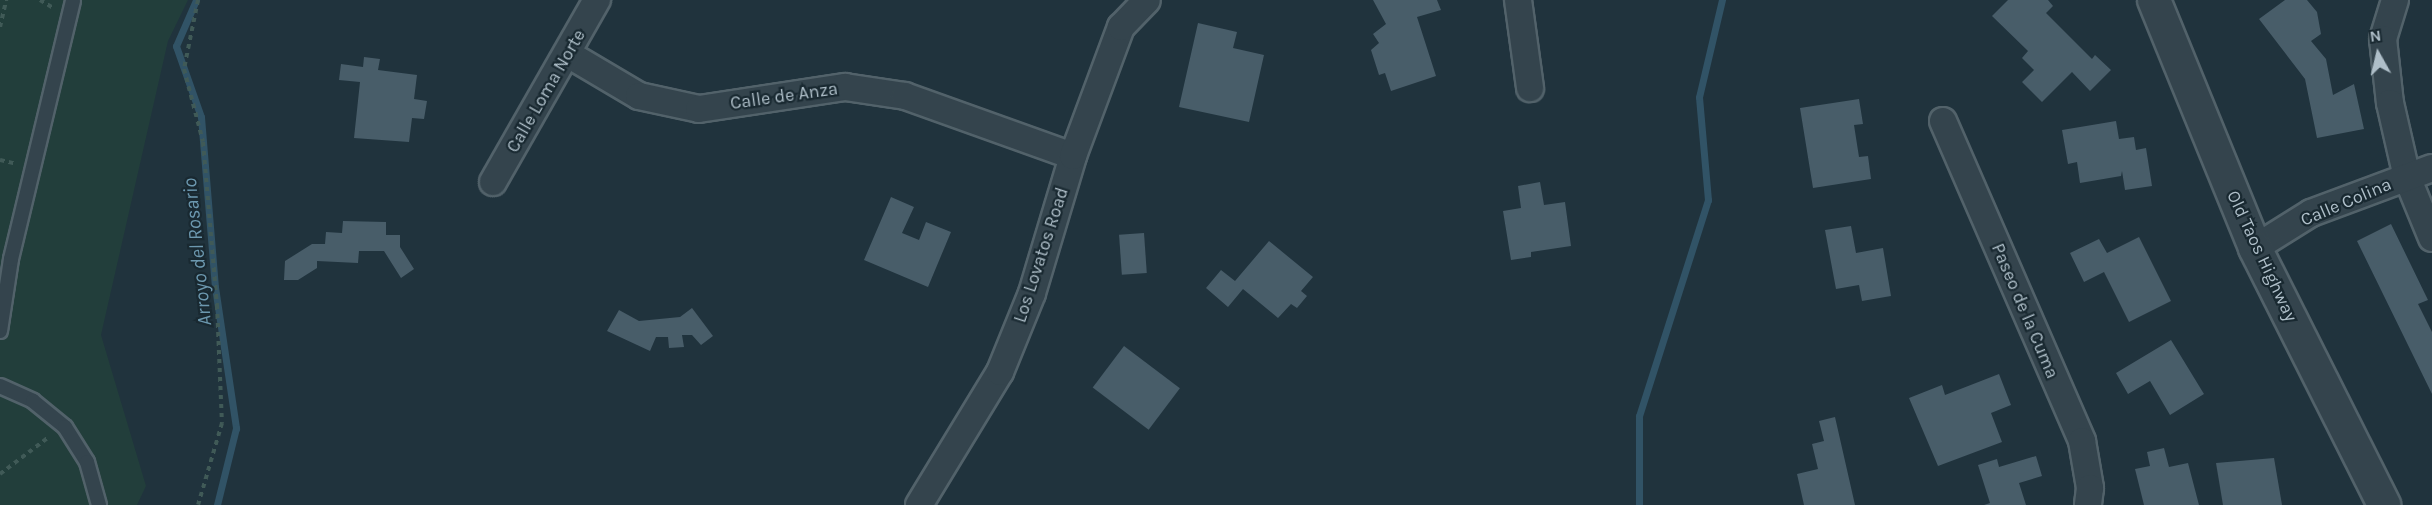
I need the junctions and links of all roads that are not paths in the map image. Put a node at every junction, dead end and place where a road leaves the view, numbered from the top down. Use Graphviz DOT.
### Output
graph roads {
  1 [pos="73,0"];
  2 [pos="597,0"];
  3 [pos="1147,0"];
  4 [pos="1518,0"];
  5 [pos="2154,0"];
  6 [pos="2395,0"];
  7 [pos="568,54"];
  8 [pos="1530,88"];
  9 [pos="1943,121"];
  10 [pos="1073,156"];
  11 [pos="2432,168"];
  12 [pos="2407,177"];
  13 [pos="493,182"];
  14 [pos="2432,238"];
  15 [pos="2255,249"];
  16 [pos="0,331"];
  17 [pos="0,386"];
  18 [pos="99,505"];
  19 [pos="919,505"];
  20 [pos="2088,505"];
  21 [pos="2384,505"];
  1 -- 16 [label="lane"];
  2 -- 7 [label="street, Calle Loma Norte"];
  3 -- 10 [label="street, Los Lovatos Road"];
  4 -- 8 [label="street"];
  5 -- 15 [label="street, Old Taos Highway"];
  6 -- 12 [label="street, Calle Colina"];
  7 -- 10 [label="street, Calle de Anza"];
  7 -- 13 [label="street, Calle Loma Norte"];
  9 -- 20 [label="street, Paseo de la Cuma"];
  10 -- 19 [label="street, Los Lovatos Road"];
  11 -- 12 [label="street, Calle Colina"];
  12 -- 14 [label="street, Calle Colina"];
  12 -- 15 [label="street, Calle Colina"];
  15 -- 21 [label="street, Old Taos Highway"];
  17 -- 18 [label="lane"];
}
